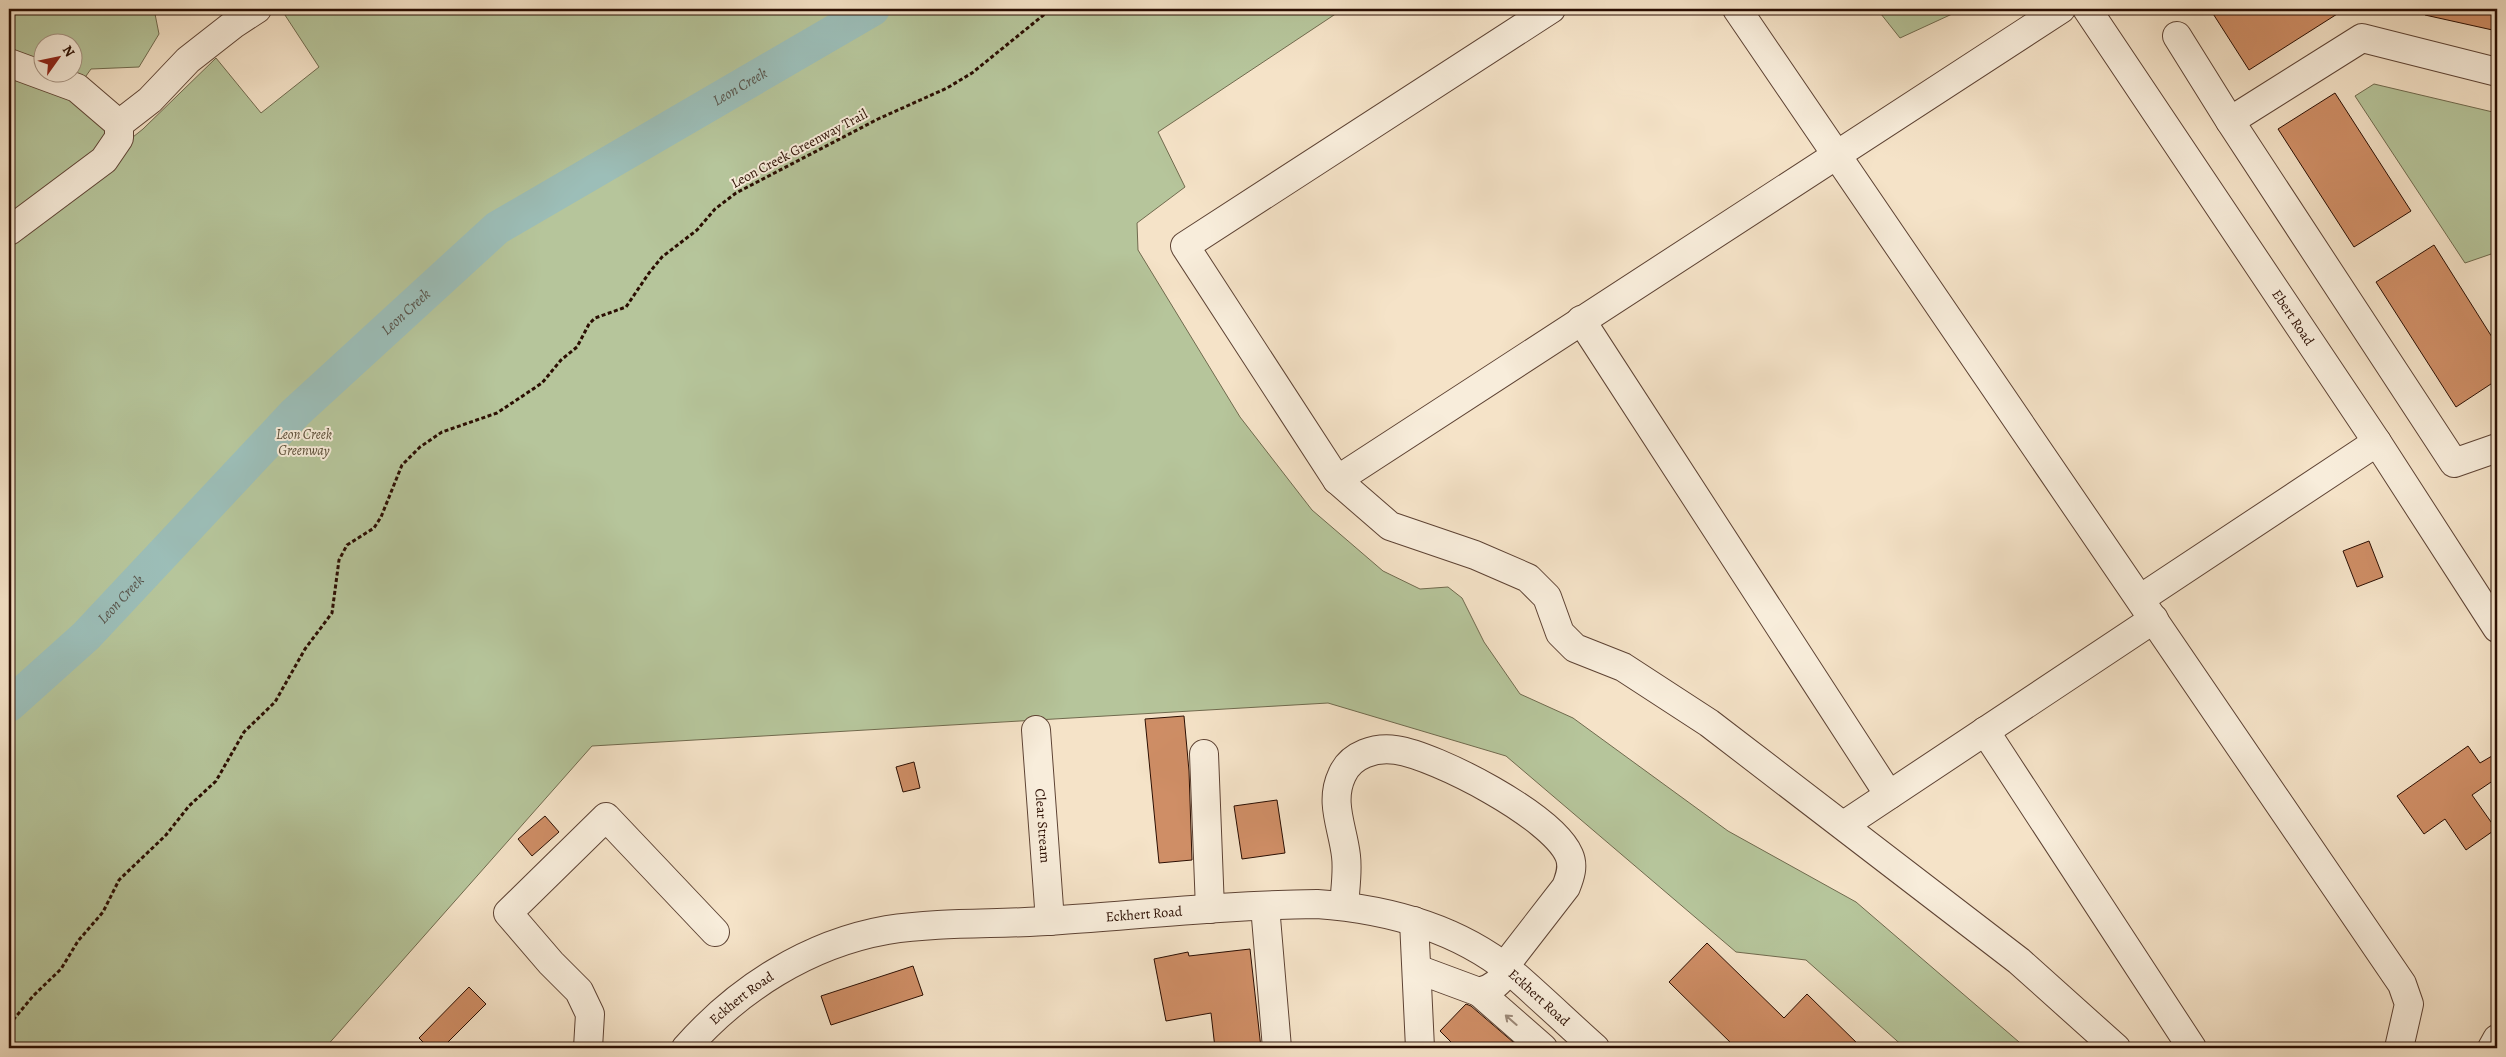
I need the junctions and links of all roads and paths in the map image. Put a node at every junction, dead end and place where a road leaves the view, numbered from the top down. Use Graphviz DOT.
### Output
graph roads {
  1 [pos="257,9"];
  2 [pos="1051,9"];
  3 [pos="1551,9"];
  4 [pos="1737,9"];
  5 [pos="2061,9"];
  6 [pos="2087,9"];
  7 [pos="2176,36"];
  8 [pos="9,64"];
  9 [pos="2497,72"];
  10 [pos="2230,121"];
  11 [pos="119,124"];
  12 [pos="1836,154"];
  13 [pos="9,232"];
  14 [pos="1581,320"];
  15 [pos="2377,442"];
  16 [pos="2497,448"];
  17 [pos="1337,480"];
  18 [pos="2147,609"];
  19 [pos="2497,628"];
  20 [pos="1036,730"];
  21 [pos="1985,731"];
  22 [pos="1204,754"];
  23 [pos="1889,795"];
  24 [pos="1844,825"];
  25 [pos="1265,906"];
  26 [pos="1344,906"];
  27 [pos="1210,909"];
  28 [pos="1050,921"];
  29 [pos="1414,921"];
  30 [pos="715,932"];
  31 [pos="1417,969"];
  32 [pos="1506,969"];
  33 [pos="1479,992"];
  34 [pos="9,1025"];
  35 [pos="2497,1039"];
  36 [pos="1421,1047"];
  37 [pos="588,1048"];
  38 [pos="686,1048"];
  39 [pos="1277,1048"];
  40 [pos="1543,1048"];
  41 [pos="1596,1048"];
  42 [pos="2116,1048"];
  43 [pos="2192,1048"];
  44 [pos="2399,1048"];
  45 [pos="2492,1048"];
  1 -- 11 [label="street"];
  2 -- 34 [label="path, Leon Creek Greenway Trail"];
  3 -- 17 [label="street"];
  4 -- 12 [label="street"];
  5 -- 12 [label="street"];
  6 -- 15 [label="street, Ebert Road"];
  7 -- 10 [label="street"];
  8 -- 11 [label="street"];
  9 -- 10 [label="street"];
  10 -- 16 [label="street"];
  11 -- 13 [label="street"];
  12 -- 14 [label="street"];
  12 -- 18 [label="street"];
  14 -- 17 [label="street"];
  14 -- 23 [label="street"];
  15 -- 18 [label="street"];
  15 -- 19 [label="street, Ebert Road"];
  17 -- 24 [label="street"];
  18 -- 21 [label="street"];
  18 -- 44 [label="street"];
  20 -- 28 [label="street, Clear Stream"];
  21 -- 23 [label="street"];
  21 -- 43 [label="street"];
  22 -- 27 [label="street"];
  23 -- 24 [label="street"];
  24 -- 42 [label="street"];
  25 -- 26 [label="street, Eckhert Road"];
  25 -- 27 [label="street, Eckhert Road"];
  25 -- 39 [label="street"];
  26 -- 29 [label="street, Eckhert Road"];
  26 -- 32 [label="street"];
  27 -- 28 [label="street, Eckhert Road"];
  28 -- 38 [label="street, Eckhert Road"];
  29 -- 31 [label="street"];
  29 -- 32 [label="street, Eckhert Road"];
  30 -- 37 [label="street"];
  31 -- 33 [label="street"];
  31 -- 36 [label="street"];
  32 -- 33 [label="street"];
  32 -- 41 [label="street, Eckhert Road"];
  40 -- 33 [label="street, one-way"];
  35 -- 45 [label="street"];
}
